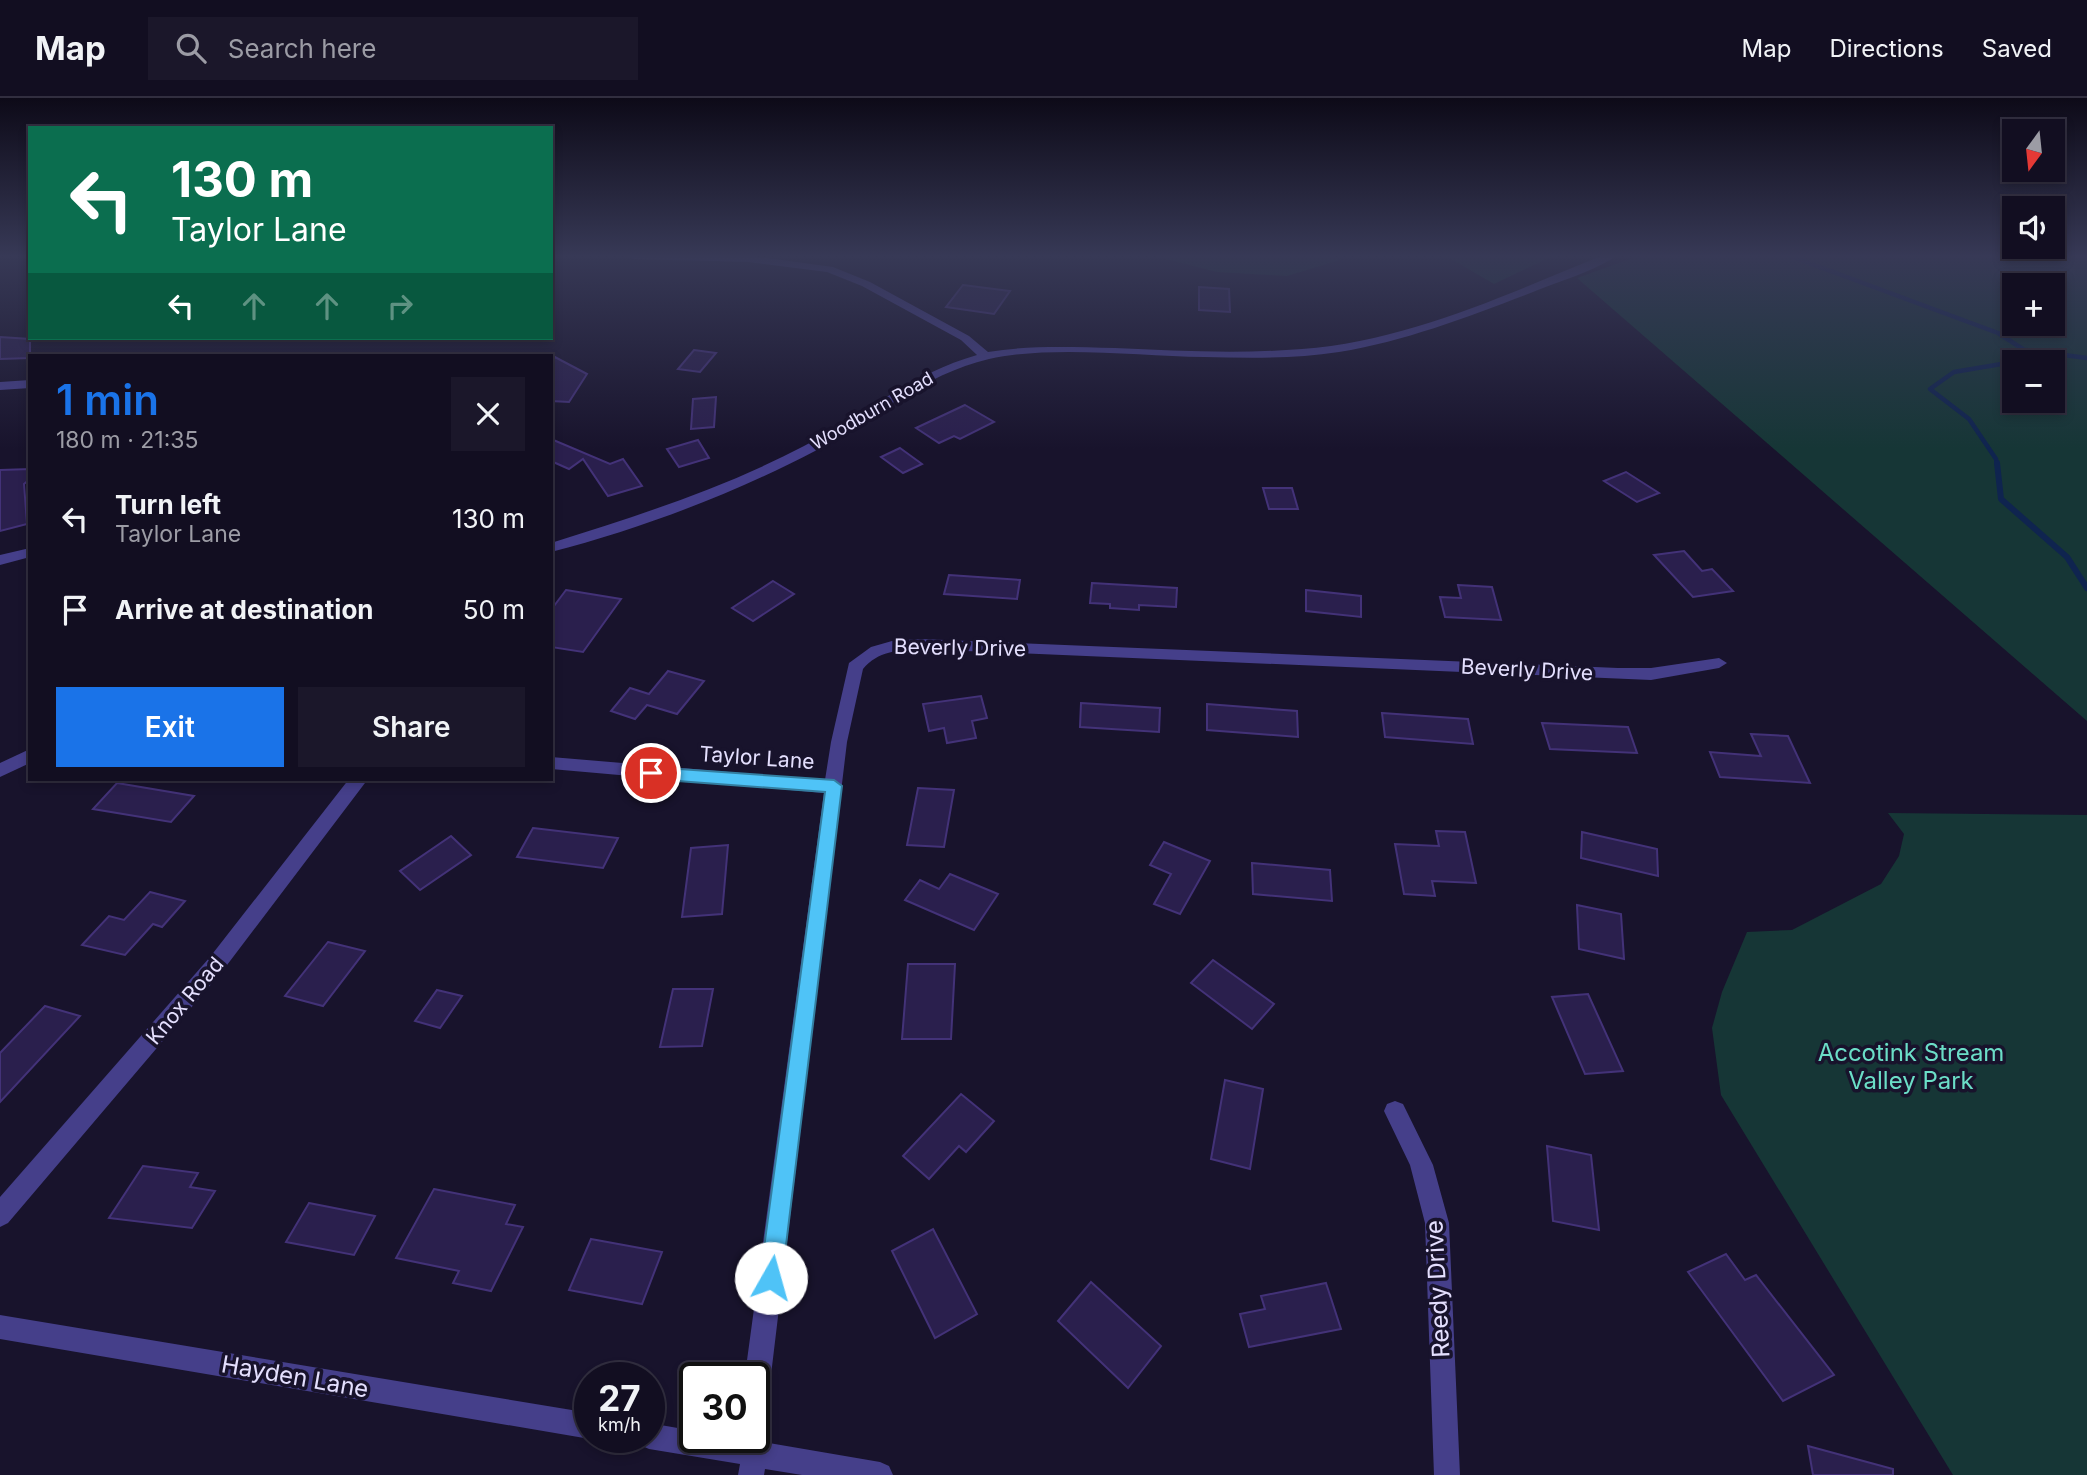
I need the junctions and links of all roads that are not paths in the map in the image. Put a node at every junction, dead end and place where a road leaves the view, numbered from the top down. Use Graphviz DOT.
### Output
graph roads {
  1 [pos="932,320"];
  2 [pos="1440,320"];
  3 [pos="985,356"];
  4 [pos="28,384"];
  5 [pos="0,386"];
  6 [pos="553,543"];
  7 [pos="28,553"];
  8 [pos="0,560"];
  9 [pos="1719,663"];
  10 [pos="28,756"];
  11 [pos="553,763"];
  12 [pos="0,771"];
  13 [pos="357,781"];
  14 [pos="834,786"];
  15 [pos="1395,1111"];
  16 [pos="0,1214"];
  17 [pos="0,1327"];
  18 [pos="574,1423"];
  19 [pos="665,1440"];
  20 [pos="753,1465"];
  21 [pos="880,1475"];
  22 [pos="1447,1475"];
  1 -- 3 [label="street"];
  2 -- 3 [label="street, Woodburn Road"];
  3 -- 6 [label="street, Woodburn Road"];
  4 -- 5 [label="street"];
  7 -- 8 [label="street"];
  9 -- 14 [label="street, Beverly Drive"];
  10 -- 12 [label="street"];
  11 -- 14 [label="street, Taylor Lane"];
  13 -- 16 [label="street, Knox Road"];
  14 -- 20 [label="street, Beverly Drive"];
  15 -- 22 [label="street, Reedy Drive"];
  17 -- 18 [label="street, Hayden Lane"];
  19 -- 20 [label="street"];
  20 -- 21 [label="street"];
}
